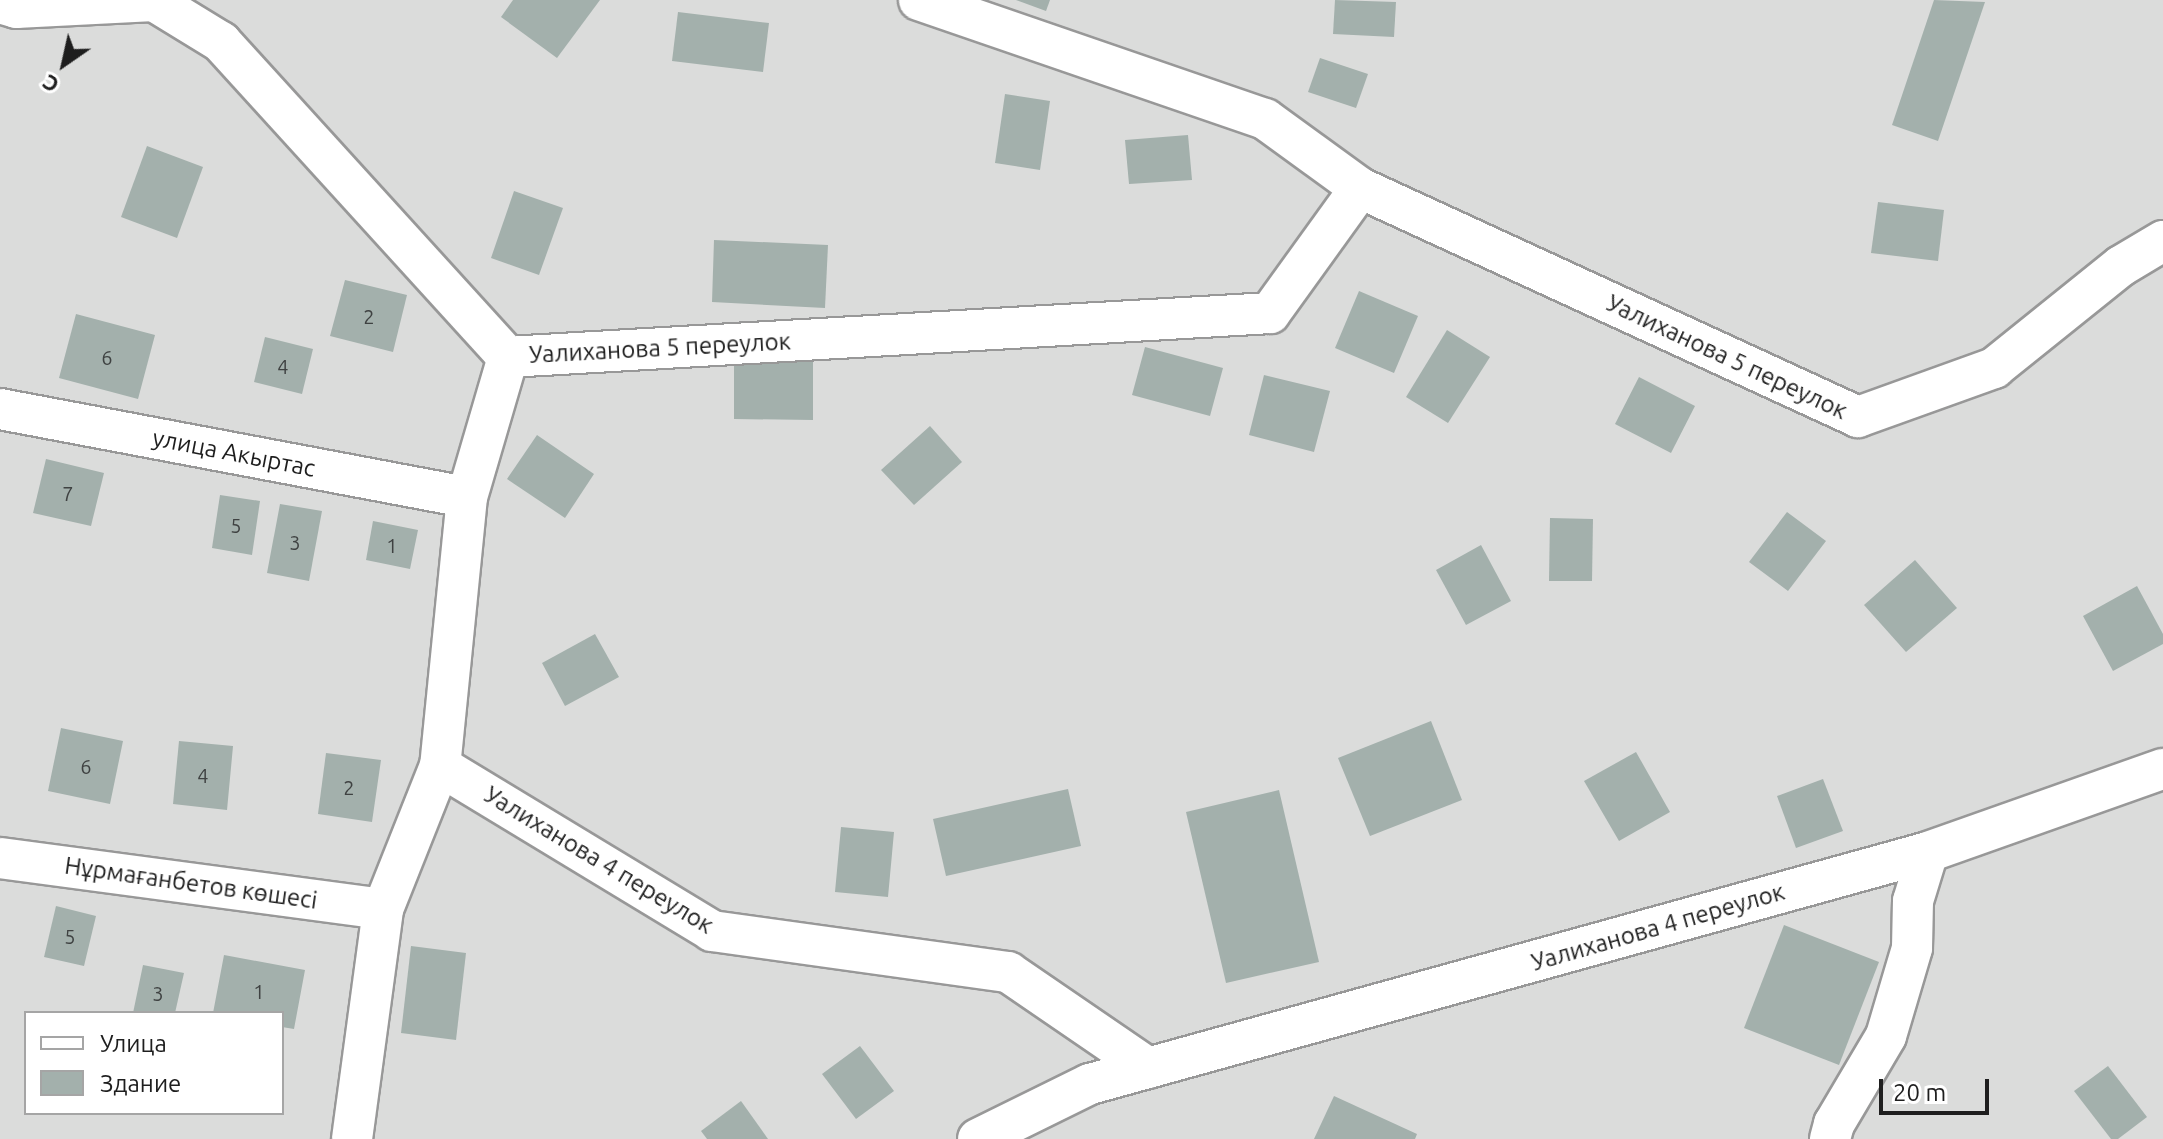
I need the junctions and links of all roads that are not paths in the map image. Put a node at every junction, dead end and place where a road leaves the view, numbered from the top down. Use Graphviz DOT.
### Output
graph roads {
  1 [pos="919,0"];
  2 [pos="0,3"];
  3 [pos="1360,188"];
  4 [pos="2163,241"];
  5 [pos="508,357"];
  6 [pos="0,409"];
  7 [pos="467,497"];
  8 [pos="440,766"];
  9 [pos="2163,769"];
  10 [pos="1928,852"];
  11 [pos="0,858"];
  12 [pos="383,909"];
  13 [pos="1148,1068"];
  14 [pos="352,1139"];
  15 [pos="978,1139"];
  16 [pos="1830,1139"];
  1 -- 3 [label="street, Уалиханова 5 переулок"];
  2 -- 5 [label="street, Уалиханова 5 переулок"];
  3 -- 4 [label="street, Уалиханова 5 переулок"];
  3 -- 5 [label="street, Уалиханова 5 переулок"];
  5 -- 7 [label="street"];
  6 -- 7 [label="street, улица Акыртас"];
  7 -- 8 [label="street"];
  8 -- 12 [label="street"];
  8 -- 13 [label="street, Уалиханова 4 переулок"];
  9 -- 10 [label="street, Уалиханова 4 переулок"];
  10 -- 13 [label="street, Уалиханова 4 переулок"];
  10 -- 16 [label="street"];
  11 -- 12 [label="street, Нұрмағанбетов көшесі"];
  12 -- 14 [label="street"];
  13 -- 15 [label="street, Уалиханова 4 переулок"];
}
